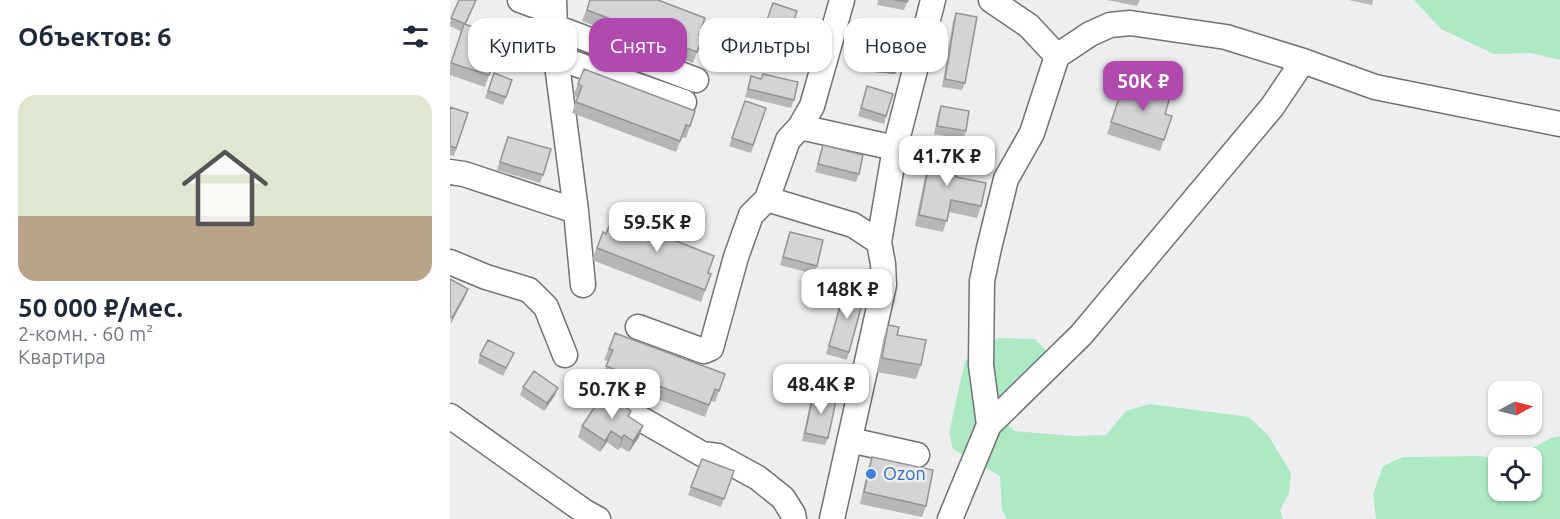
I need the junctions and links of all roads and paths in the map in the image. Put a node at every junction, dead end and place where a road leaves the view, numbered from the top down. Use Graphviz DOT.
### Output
graph roads {
  1 [pos="520,0"];
  2 [pos="842,0"];
  3 [pos="933,0"];
  4 [pos="991,0"];
  5 [pos="554,13"];
  6 [pos="1057,56"];
  7 [pos="1303,61"];
  8 [pos="577,64"];
  9 [pos="558,72"];
  10 [pos="696,80"];
  11 [pos="684,102"];
  12 [pos="1560,124"];
  13 [pos="800,127"];
  14 [pos="895,148"];
  15 [pos="450,172"];
  16 [pos="767,199"];
  17 [pos="576,211"];
  18 [pos="879,242"];
  19 [pos="450,262"];
  20 [pos="583,285"];
  21 [pos="638,327"];
  22 [pos="565,355"];
  23 [pos="613,403"];
  24 [pos="450,416"];
  25 [pos="989,424"];
  26 [pos="850,440"];
  27 [pos="917,454"];
  28 [pos="598,519"];
  29 [pos="794,519"];
  30 [pos="832,519"];
  31 [pos="950,519"];
  1 -- 5 [label="street"];
  2 -- 13 [label="street"];
  3 -- 14 [label="street"];
  4 -- 6 [label="street"];
  5 -- 10 [label="street"];
  6 -- 7 [label="street"];
  6 -- 25 [label="street"];
  7 -- 12 [label="street"];
  7 -- 25 [label="street"];
  8 -- 11 [label="street"];
  9 -- 17 [label="street"];
  13 -- 14 [label="street"];
  13 -- 16 [label="street"];
  14 -- 18 [label="street"];
  15 -- 17 [label="street"];
  16 -- 18 [label="street"];
  16 -- 21 [label="street"];
  17 -- 20 [label="street"];
  18 -- 26 [label="street"];
  19 -- 22 [label="street"];
  23 -- 29 [label="street"];
  24 -- 28 [label="street"];
  25 -- 31 [label="street"];
  26 -- 27 [label="street"];
  26 -- 30 [label="street"];
}
